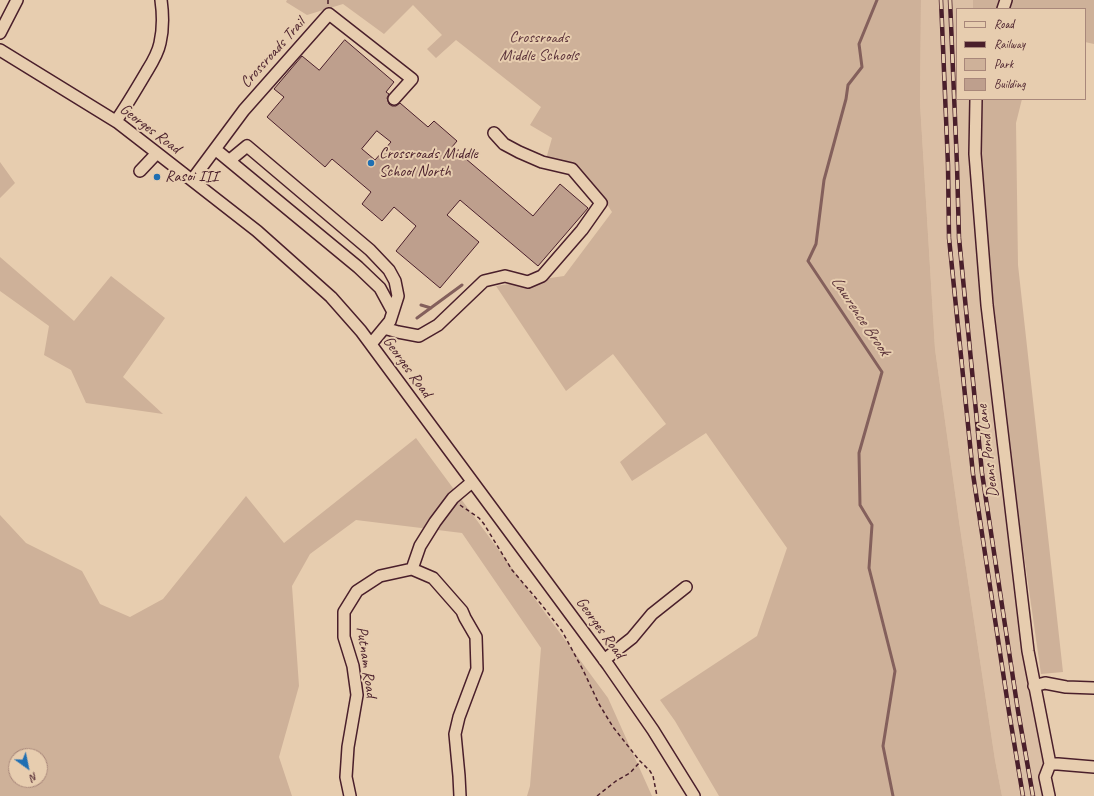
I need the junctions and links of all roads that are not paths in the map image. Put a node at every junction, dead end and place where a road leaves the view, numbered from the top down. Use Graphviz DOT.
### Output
graph roads {
  1 [pos="17,0"];
  2 [pos="161,0"];
  3 [pos="0,34"];
  4 [pos="0,50"];
  5 [pos="394,99"];
  6 [pos="976,100"];
  7 [pos="116,121"];
  8 [pos="494,133"];
  9 [pos="215,148"];
  10 [pos="157,153"];
  11 [pos="230,160"];
  12 [pos="140,171"];
  13 [pos="192,180"];
  14 [pos="393,312"];
  15 [pos="384,328"];
  16 [pos="371,344"];
  17 [pos="472,482"];
  18 [pos="412,569"];
  19 [pos="686,587"];
  20 [pos="604,660"];
  21 [pos="1034,686"];
  22 [pos="1094,688"];
  23 [pos="1050,764"];
  24 [pos="1094,767"];
  25 [pos="689,794"];
  26 [pos="350,796"];
  27 [pos="460,796"];
  28 [pos="1049,796"];
  1 -- 3 [label="street"];
  2 -- 7 [label="street"];
  4 -- 7 [label="street, Georges Road"];
  5 -- 9 [label="street, Crossroads Trail"];
  6 -- 21 [label="street, Deans Pond Lane"];
  7 -- 10 [label="street, Georges Road"];
  8 -- 15 [label="street"];
  9 -- 11 [label="street"];
  9 -- 13 [label="street, Crossroads Trail"];
  10 -- 12 [label="street"];
  10 -- 13 [label="street, Georges Road"];
  11 -- 14 [label="street"];
  11 -- 14 [label="street"];
  13 -- 16 [label="street, Georges Road"];
  14 -- 15 [label="street"];
  15 -- 16 [label="street"];
  16 -- 17 [label="street, Georges Road"];
  17 -- 18 [label="street"];
  17 -- 20 [label="street, Georges Road"];
  18 -- 26 [label="street, Putnam Road"];
  18 -- 27 [label="street"];
  19 -- 20 [label="street"];
  20 -- 25 [label="street, Georges Road"];
  21 -- 22 [label="street"];
  21 -- 23 [label="street, Deans Pond Lane"];
  23 -- 24 [label="street"];
  23 -- 28 [label="street, Deans Pond Lane"];
}
